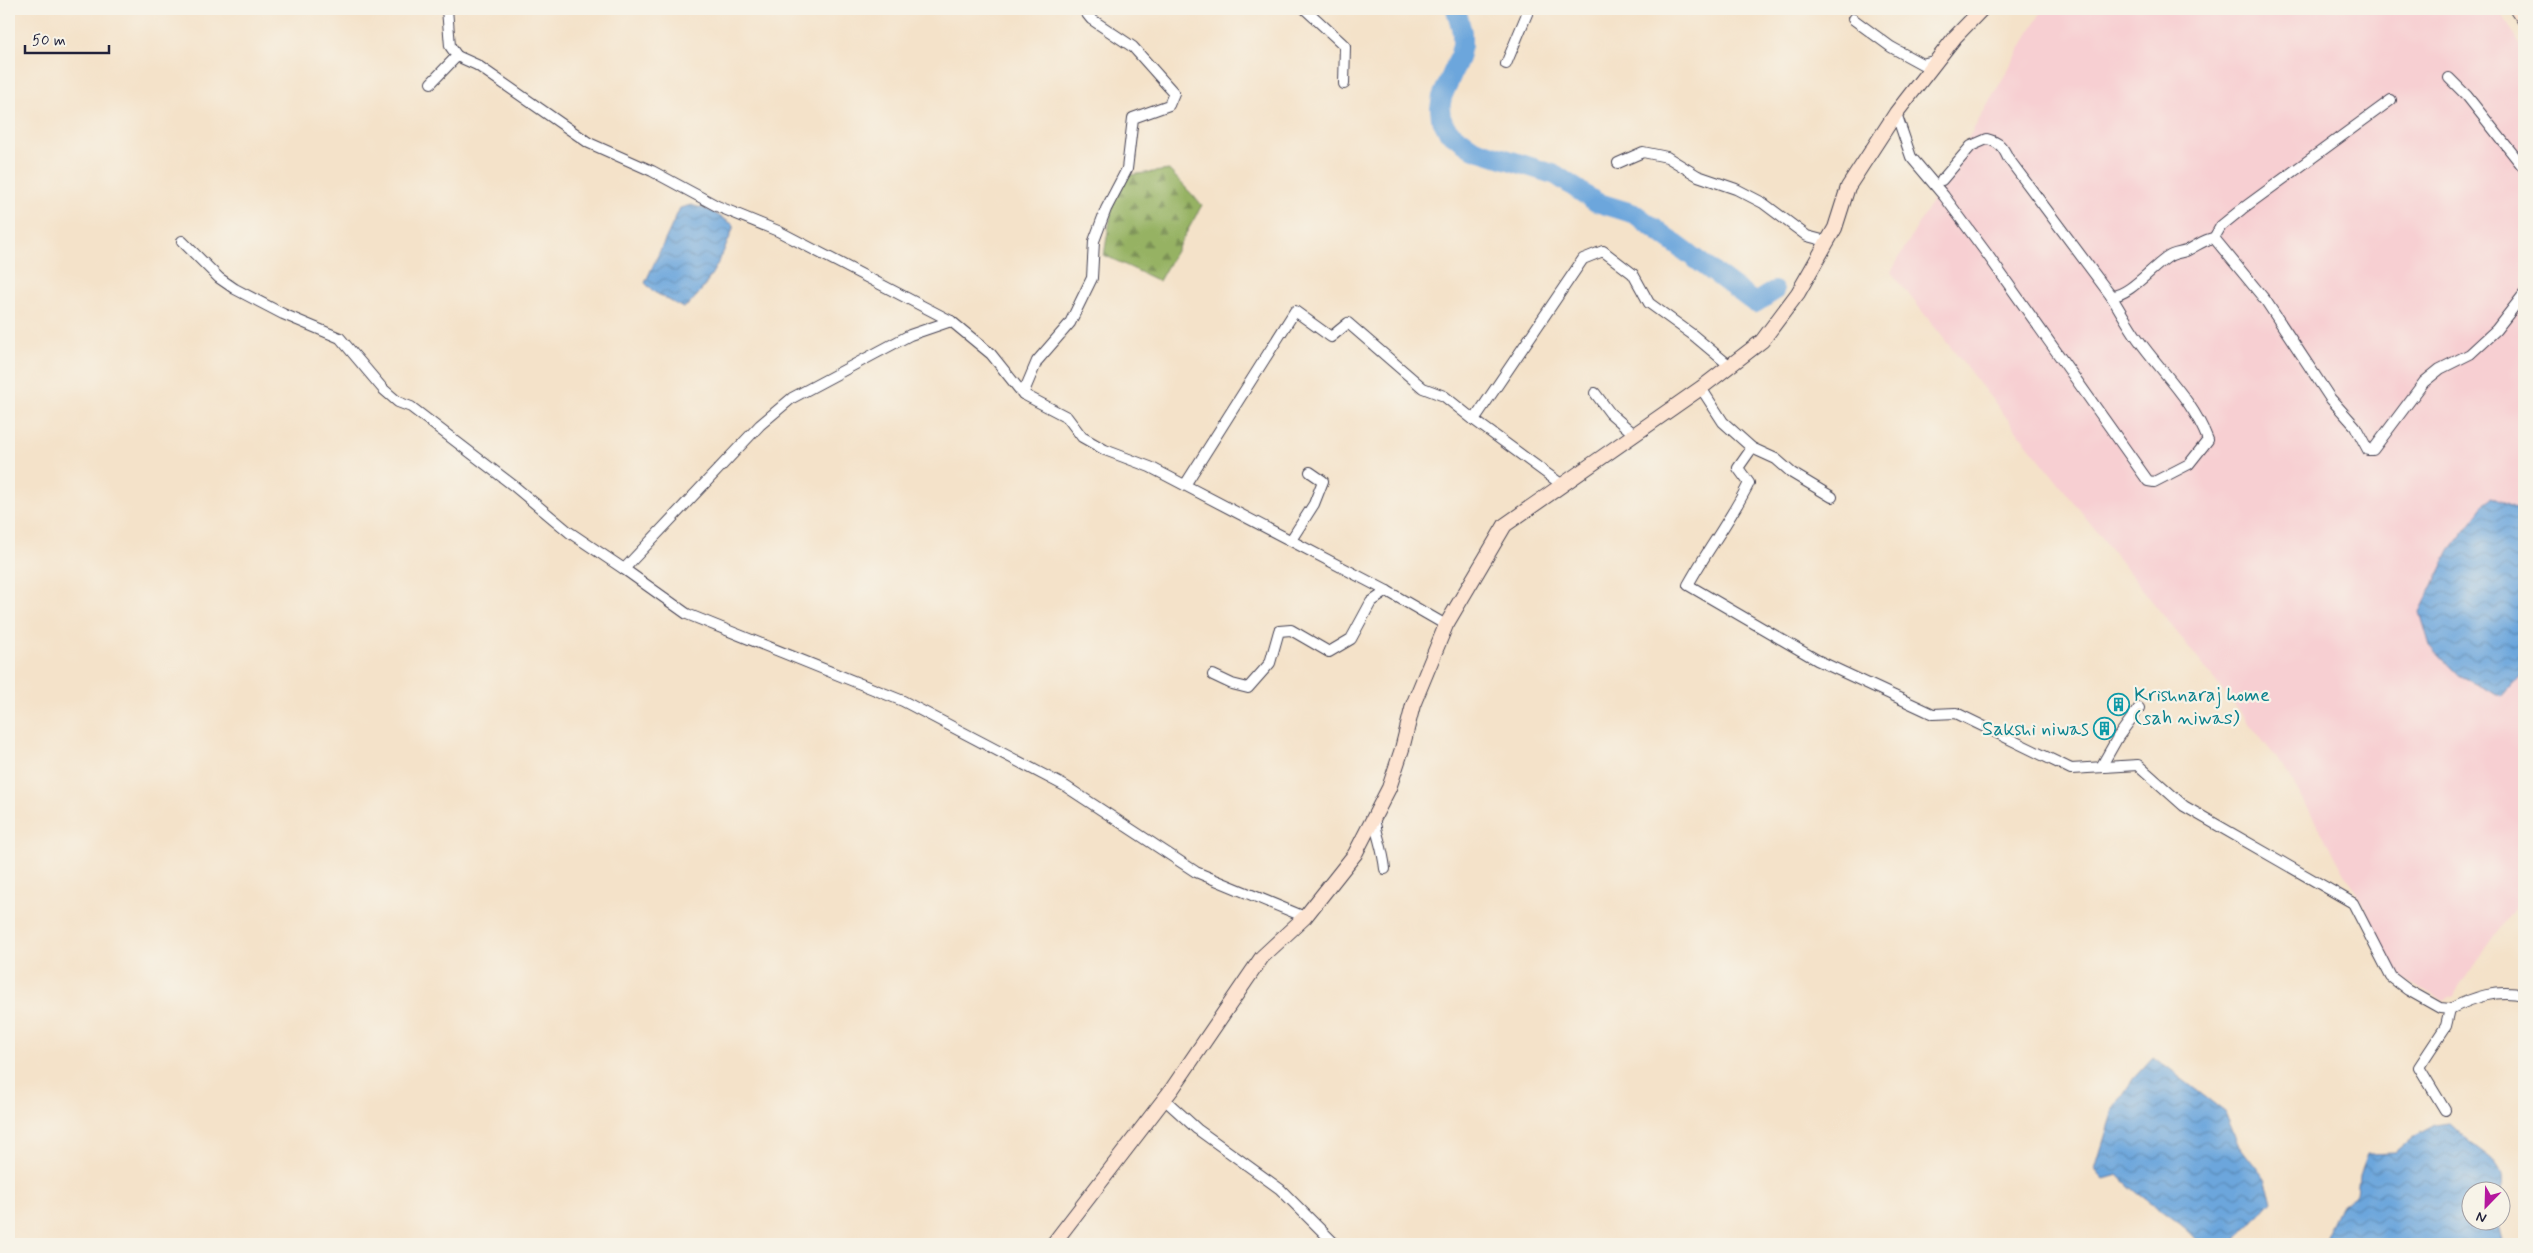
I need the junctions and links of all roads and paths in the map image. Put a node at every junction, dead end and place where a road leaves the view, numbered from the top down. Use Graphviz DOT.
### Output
graph roads {
  1 [pos="447,9"];
  2 [pos="1083,9"];
  3 [pos="1305,9"];
  4 [pos="1529,9"];
  5 [pos="1982,9"];
  6 [pos="2517,9"];
  7 [pos="1853,19"];
  8 [pos="2524,19"];
  9 [pos="457,56"];
  10 [pos="1937,60"];
  11 [pos="1506,64"];
  12 [pos="2449,78"];
  13 [pos="431,83"];
  14 [pos="1344,84"];
  15 [pos="2391,100"];
  16 [pos="1896,113"];
  17 [pos="1618,163"];
  18 [pos="2524,168"];
  19 [pos="1942,180"];
  20 [pos="2214,238"];
  21 [pos="182,241"];
  22 [pos="1826,241"];
  23 [pos="2524,294"];
  24 [pos="2111,296"];
  25 [pos="951,321"];
  26 [pos="1730,366"];
  27 [pos="1701,388"];
  28 [pos="1595,393"];
  29 [pos="1023,394"];
  30 [pos="1474,420"];
  31 [pos="1634,434"];
  32 [pos="1752,448"];
  33 [pos="1310,472"];
  34 [pos="1561,484"];
  35 [pos="1186,485"];
  36 [pos="1832,497"];
  37 [pos="1291,540"];
  38 [pos="624,570"];
  39 [pos="1388,591"];
  40 [pos="1446,625"];
  41 [pos="1212,675"];
  42 [pos="2139,708"];
  43 [pos="2100,768"];
  44 [pos="1374,818"];
  45 [pos="1385,869"];
  46 [pos="1305,917"];
  47 [pos="2524,995"];
  48 [pos="2450,1009"];
  49 [pos="1164,1099"];
  50 [pos="2446,1110"];
  51 [pos="1053,1244"];
  52 [pos="1335,1244"];
  1 -- 9 [label="street"];
  2 -- 29 [label="street"];
  3 -- 14 [label="street"];
  4 -- 11 [label="street"];
  5 -- 10 [label="main road"];
  6 -- 8 [label="main road"];
  7 -- 10 [label="street"];
  9 -- 13 [label="street"];
  9 -- 25 [label="street"];
  10 -- 16 [label="main road"];
  12 -- 18 [label="street"];
  15 -- 20 [label="street"];
  16 -- 22 [label="main road"];
  16 -- 24 [label="street"];
  17 -- 22 [label="street"];
  19 -- 24 [label="street"];
  20 -- 23 [label="street"];
  20 -- 24 [label="street"];
  21 -- 38 [label="street"];
  22 -- 26 [label="main road"];
  25 -- 29 [label="street"];
  25 -- 38 [label="street"];
  26 -- 27 [label="main road"];
  26 -- 30 [label="street"];
  27 -- 31 [label="main road"];
  27 -- 32 [label="street"];
  28 -- 31 [label="street"];
  29 -- 35 [label="street"];
  30 -- 34 [label="street"];
  30 -- 35 [label="street"];
  31 -- 34 [label="main road"];
  32 -- 36 [label="street"];
  32 -- 43 [label="street"];
  33 -- 37 [label="street"];
  34 -- 40 [label="main road"];
  35 -- 37 [label="street"];
  37 -- 39 [label="street"];
  38 -- 46 [label="street"];
  39 -- 40 [label="street"];
  39 -- 41 [label="street"];
  40 -- 44 [label="main road"];
  42 -- 43 [label="street"];
  43 -- 48 [label="street"];
  44 -- 45 [label="street"];
  44 -- 46 [label="main road"];
  46 -- 49 [label="main road"];
  47 -- 48 [label="street"];
  48 -- 50 [label="street"];
  49 -- 51 [label="main road"];
  49 -- 52 [label="street"];
}
